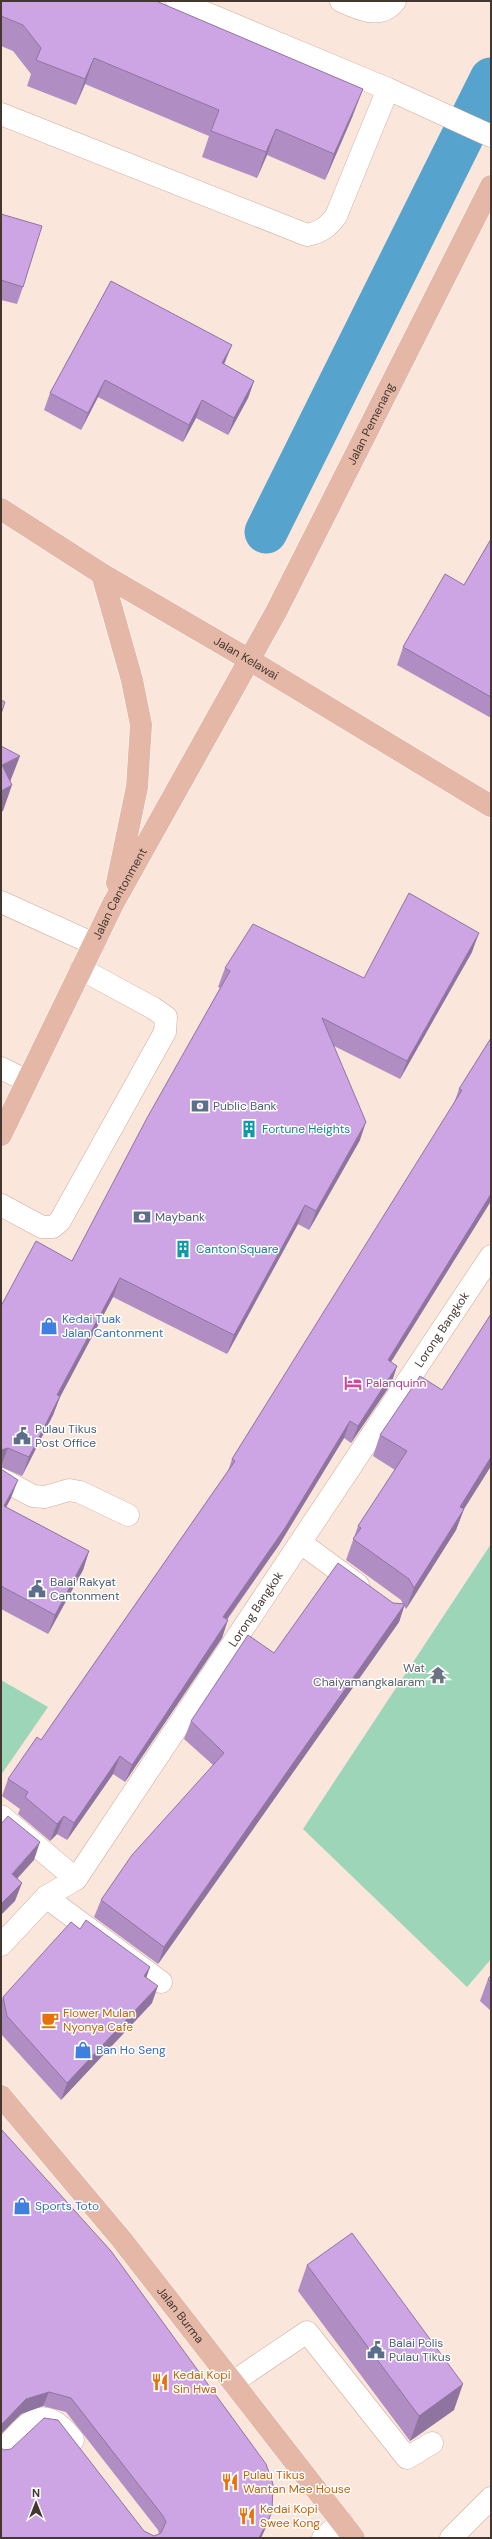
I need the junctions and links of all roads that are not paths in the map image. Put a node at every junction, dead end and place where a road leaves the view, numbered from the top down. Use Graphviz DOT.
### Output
graph roads {
  1 [pos="177,1"];
  2 [pos="341,1"];
  3 [pos="395,1"];
  4 [pos="388,89"];
  5 [pos="1,114"];
  6 [pos="482,132"];
  7 [pos="491,186"];
  8 [pos="1,509"];
  9 [pos="102,574"];
  10 [pos="248,659"];
  11 [pos="491,806"];
  12 [pos="1,902"];
  13 [pos="113,904"];
  14 [pos="94,944"];
  15 [pos="81,969"];
  16 [pos="1,1068"];
  17 [pos="27,1081"];
  18 [pos="1,1135"];
  19 [pos="1,1205"];
  20 [pos="491,1256"];
  21 [pos="1,1479"];
  22 [pos="128,1515"];
  23 [pos="301,1543"];
  24 [pos="375,1597"];
  25 [pos="1,1816"];
  26 [pos="76,1879"];
  27 [pos="46,1897"];
  28 [pos="1,1945"];
  29 [pos="161,1982"];
  30 [pos="1,2096"];
  31 [pos="233,2382"];
  32 [pos="432,2442"];
  33 [pos="1,2452"];
  34 [pos="85,2456"];
  35 [pos="491,2498"];
  36 [pos="348,2530"];
  37 [pos="323,2538"];
  38 [pos="451,2538"];
  1 -- 4 [label="street"];
  2 -- 3 [label="street"];
  4 -- 5 [label="street"];
  4 -- 6 [label="street"];
  7 -- 10 [label="main road, Jalan Pemenang"];
  8 -- 9 [label="main road, Jalan Kelawai"];
  9 -- 10 [label="main road, Jalan Kelawai"];
  9 -- 13 [label="main road"];
  10 -- 11 [label="main road, Jalan Kelawai"];
  10 -- 13 [label="main road, Jalan Cantonment"];
  12 -- 14 [label="street"];
  13 -- 14 [label="main road, Jalan Cantonment"];
  14 -- 15 [label="main road, Jalan Cantonment"];
  15 -- 17 [label="main road, Jalan Cantonment"];
  15 -- 19 [label="street"];
  16 -- 17 [label="street"];
  17 -- 18 [label="main road, Jalan Cantonment"];
  20 -- 23 [label="street, Lorong Bangkok"];
  21 -- 22 [label="street"];
  23 -- 24 [label="street"];
  23 -- 26 [label="street, Lorong Bangkok"];
  25 -- 26 [label="street"];
  26 -- 27 [label="street, Lorong Bangkok"];
  27 -- 28 [label="street, Lorong Bangkok"];
  27 -- 29 [label="street"];
  30 -- 31 [label="main road, Jalan Burma"];
  31 -- 32 [label="street"];
  31 -- 36 [label="main road, Jalan Burma"];
  33 -- 34 [label="street"];
  35 -- 38 [label="street"];
  36 -- 37 [label="street"];
}
